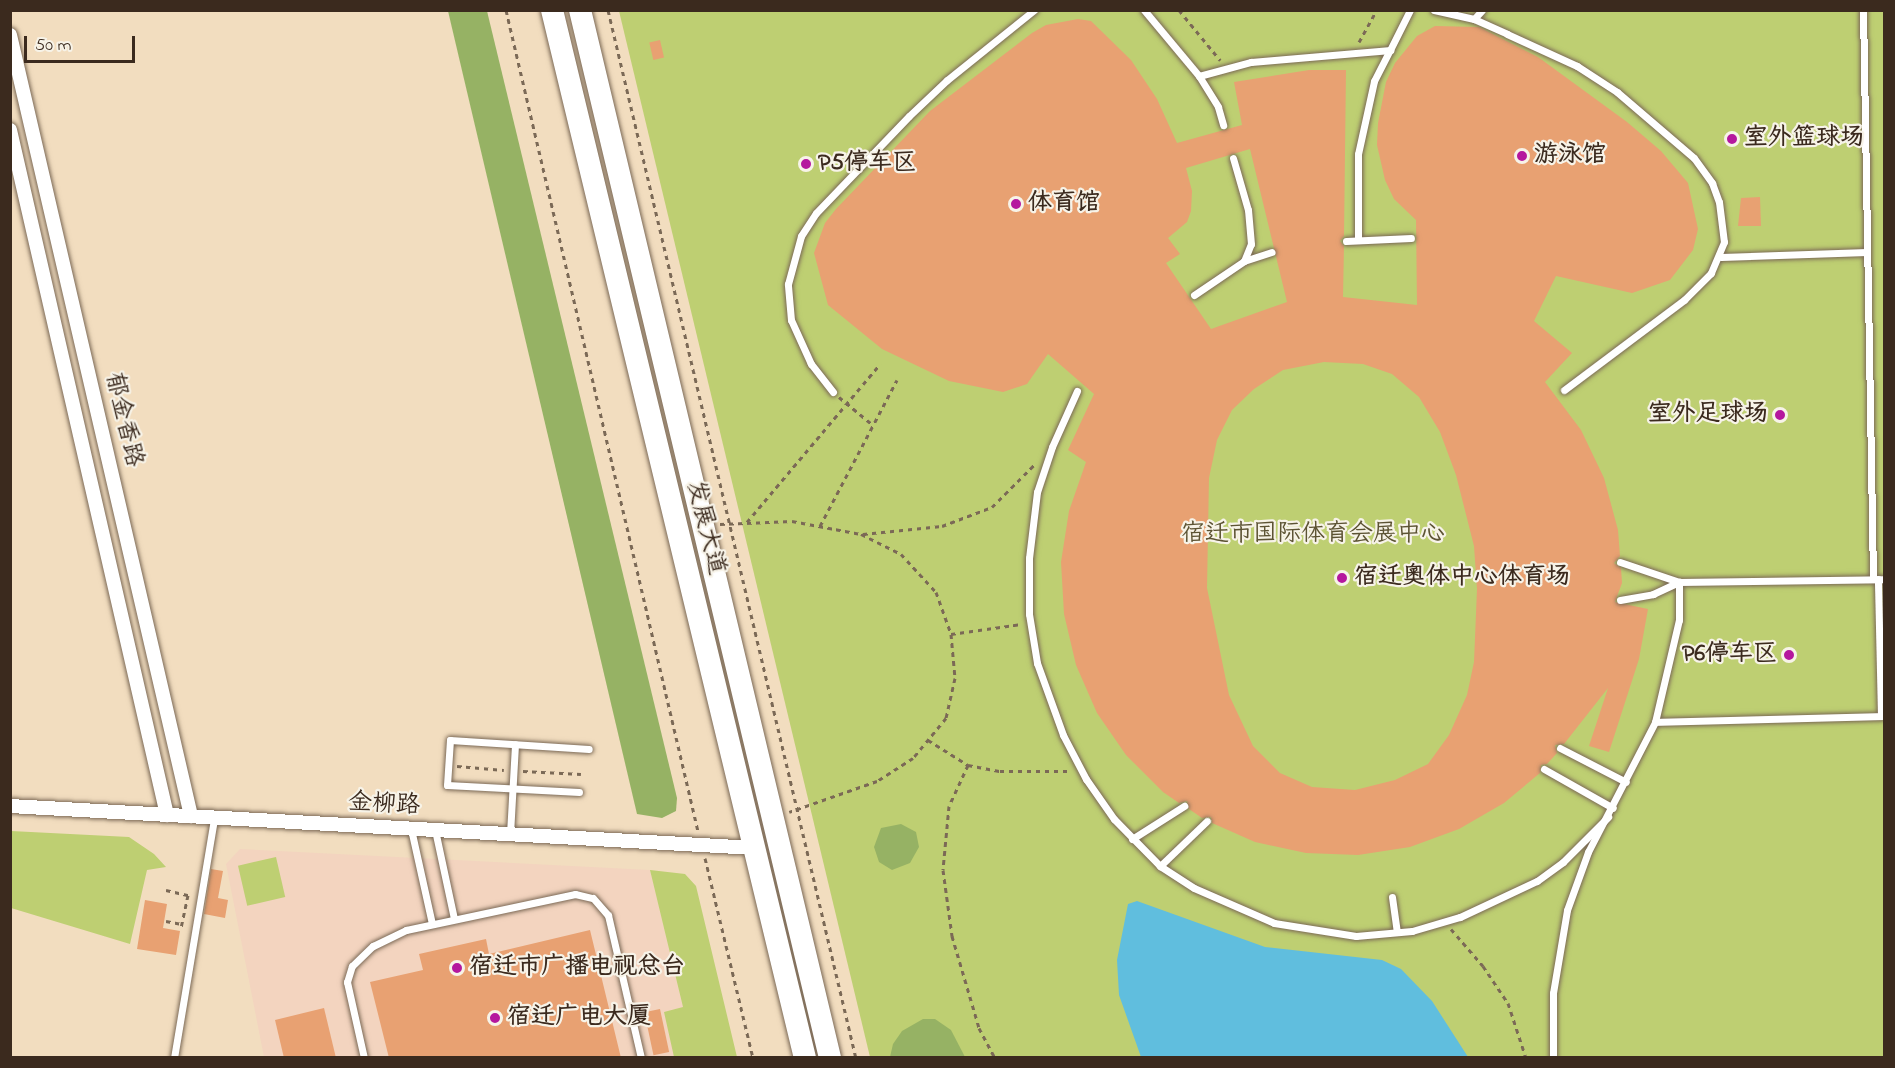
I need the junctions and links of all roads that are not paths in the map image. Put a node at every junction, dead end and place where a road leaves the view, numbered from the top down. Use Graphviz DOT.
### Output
graph roads {
  1 [pos="552,10"];
  2 [pos="580,10"];
  3 [pos="1034,10"];
  4 [pos="1144,10"];
  5 [pos="1410,10"];
  6 [pos="1434,10"];
  7 [pos="1482,10"];
  8 [pos="1863,10"];
  9 [pos="1474,19"];
  10 [pos="10,35"];
  11 [pos="1389,50"];
  12 [pos="1199,76"];
  13 [pos="1223,125"];
  14 [pos="10,130"];
  15 [pos="1233,158"];
  16 [pos="1411,238"];
  17 [pos="1358,239"];
  18 [pos="1346,241"];
  19 [pos="1272,252"];
  20 [pos="1867,252"];
  21 [pos="1721,257"];
  22 [pos="1244,261"];
  23 [pos="1194,296"];
  24 [pos="1564,390"];
  25 [pos="1077,391"];
  26 [pos="833,392"];
  27 [pos="1620,561"];
  28 [pos="1878,579"];
  29 [pos="1679,582"];
  30 [pos="1620,600"];
  31 [pos="1655,722"];
  32 [pos="515,744"];
  33 [pos="1560,748"];
  34 [pos="589,749"];
  35 [pos="1544,769"];
  36 [pos="1626,782"];
  37 [pos="513,789"];
  38 [pos="579,792"];
  39 [pos="10,806"];
  40 [pos="1184,806"];
  41 [pos="1613,808"];
  42 [pos="167,815"];
  43 [pos="191,816"];
  44 [pos="1608,817"];
  45 [pos="214,818"];
  46 [pos="1207,821"];
  47 [pos="411,829"];
  48 [pos="435,830"];
  49 [pos="510,834"];
  50 [pos="1132,839"];
  51 [pos="755,848"];
  52 [pos="1160,866"];
  53 [pos="1392,897"];
  54 [pos="454,919"];
  55 [pos="432,924"];
  56 [pos="1397,932"];
  57 [pos="174,1058"];
  58 [pos="364,1058"];
  59 [pos="641,1058"];
  60 [pos="805,1058"];
  61 [pos="830,1058"];
  62 [pos="1553,1058"];
  1 -- 51 [label="main road, 发展大道"];
  2 -- 61 [label="main road, 发展大道"];
  3 -- 26 [label="lane"];
  4 -- 12 [label="lane"];
  5 -- 11 [label="lane"];
  6 -- 9 [label="lane"];
  7 -- 9 [label="lane"];
  8 -- 20 [label="lane"];
  9 -- 21 [label="lane"];
  10 -- 43 [label="street, 郁金香路"];
  11 -- 12 [label="lane"];
  11 -- 17 [label="lane"];
  12 -- 13 [label="lane"];
  14 -- 42 [label="street, 郁金香路"];
  15 -- 22 [label="lane"];
  16 -- 17 [label="lane"];
  17 -- 18 [label="lane"];
  19 -- 22 [label="lane"];
  20 -- 21 [label="lane"];
  20 -- 28 [label="lane"];
  21 -- 24 [label="lane"];
  22 -- 23 [label="lane"];
  25 -- 50 [label="lane"];
  27 -- 29 [label="lane"];
  28 -- 29 [label="lane"];
  28 -- 31 [label="lane"];
  29 -- 30 [label="lane"];
  29 -- 31 [label="lane"];
  31 -- 36 [label="lane"];
  32 -- 34 [label="lane"];
  32 -- 37 [label="lane"];
  32 -- 37 [label="lane"];
  33 -- 36 [label="lane"];
  35 -- 41 [label="lane"];
  36 -- 41 [label="lane"];
  37 -- 38 [label="lane"];
  37 -- 49 [label="lane"];
  39 -- 42 [label="street, 金柳路"];
  40 -- 50 [label="lane"];
  41 -- 44 [label="lane"];
  42 -- 43 [label="street, 金柳路"];
  43 -- 45 [label="street, 金柳路"];
  44 -- 56 [label="lane"];
  44 -- 62 [label="lane"];
  45 -- 47 [label="street, 金柳路"];
  45 -- 57 [label="lane"];
  46 -- 52 [label="lane"];
  47 -- 48 [label="street, 金柳路"];
  47 -- 55 [label="lane"];
  48 -- 49 [label="street, 金柳路"];
  48 -- 54 [label="lane"];
  49 -- 51 [label="street, 金柳路"];
  50 -- 52 [label="lane"];
  51 -- 60 [label="main road, 发展大道"];
  52 -- 56 [label="lane"];
  53 -- 56 [label="lane"];
  54 -- 55 [label="lane"];
  54 -- 59 [label="lane"];
  55 -- 58 [label="lane"];
}
